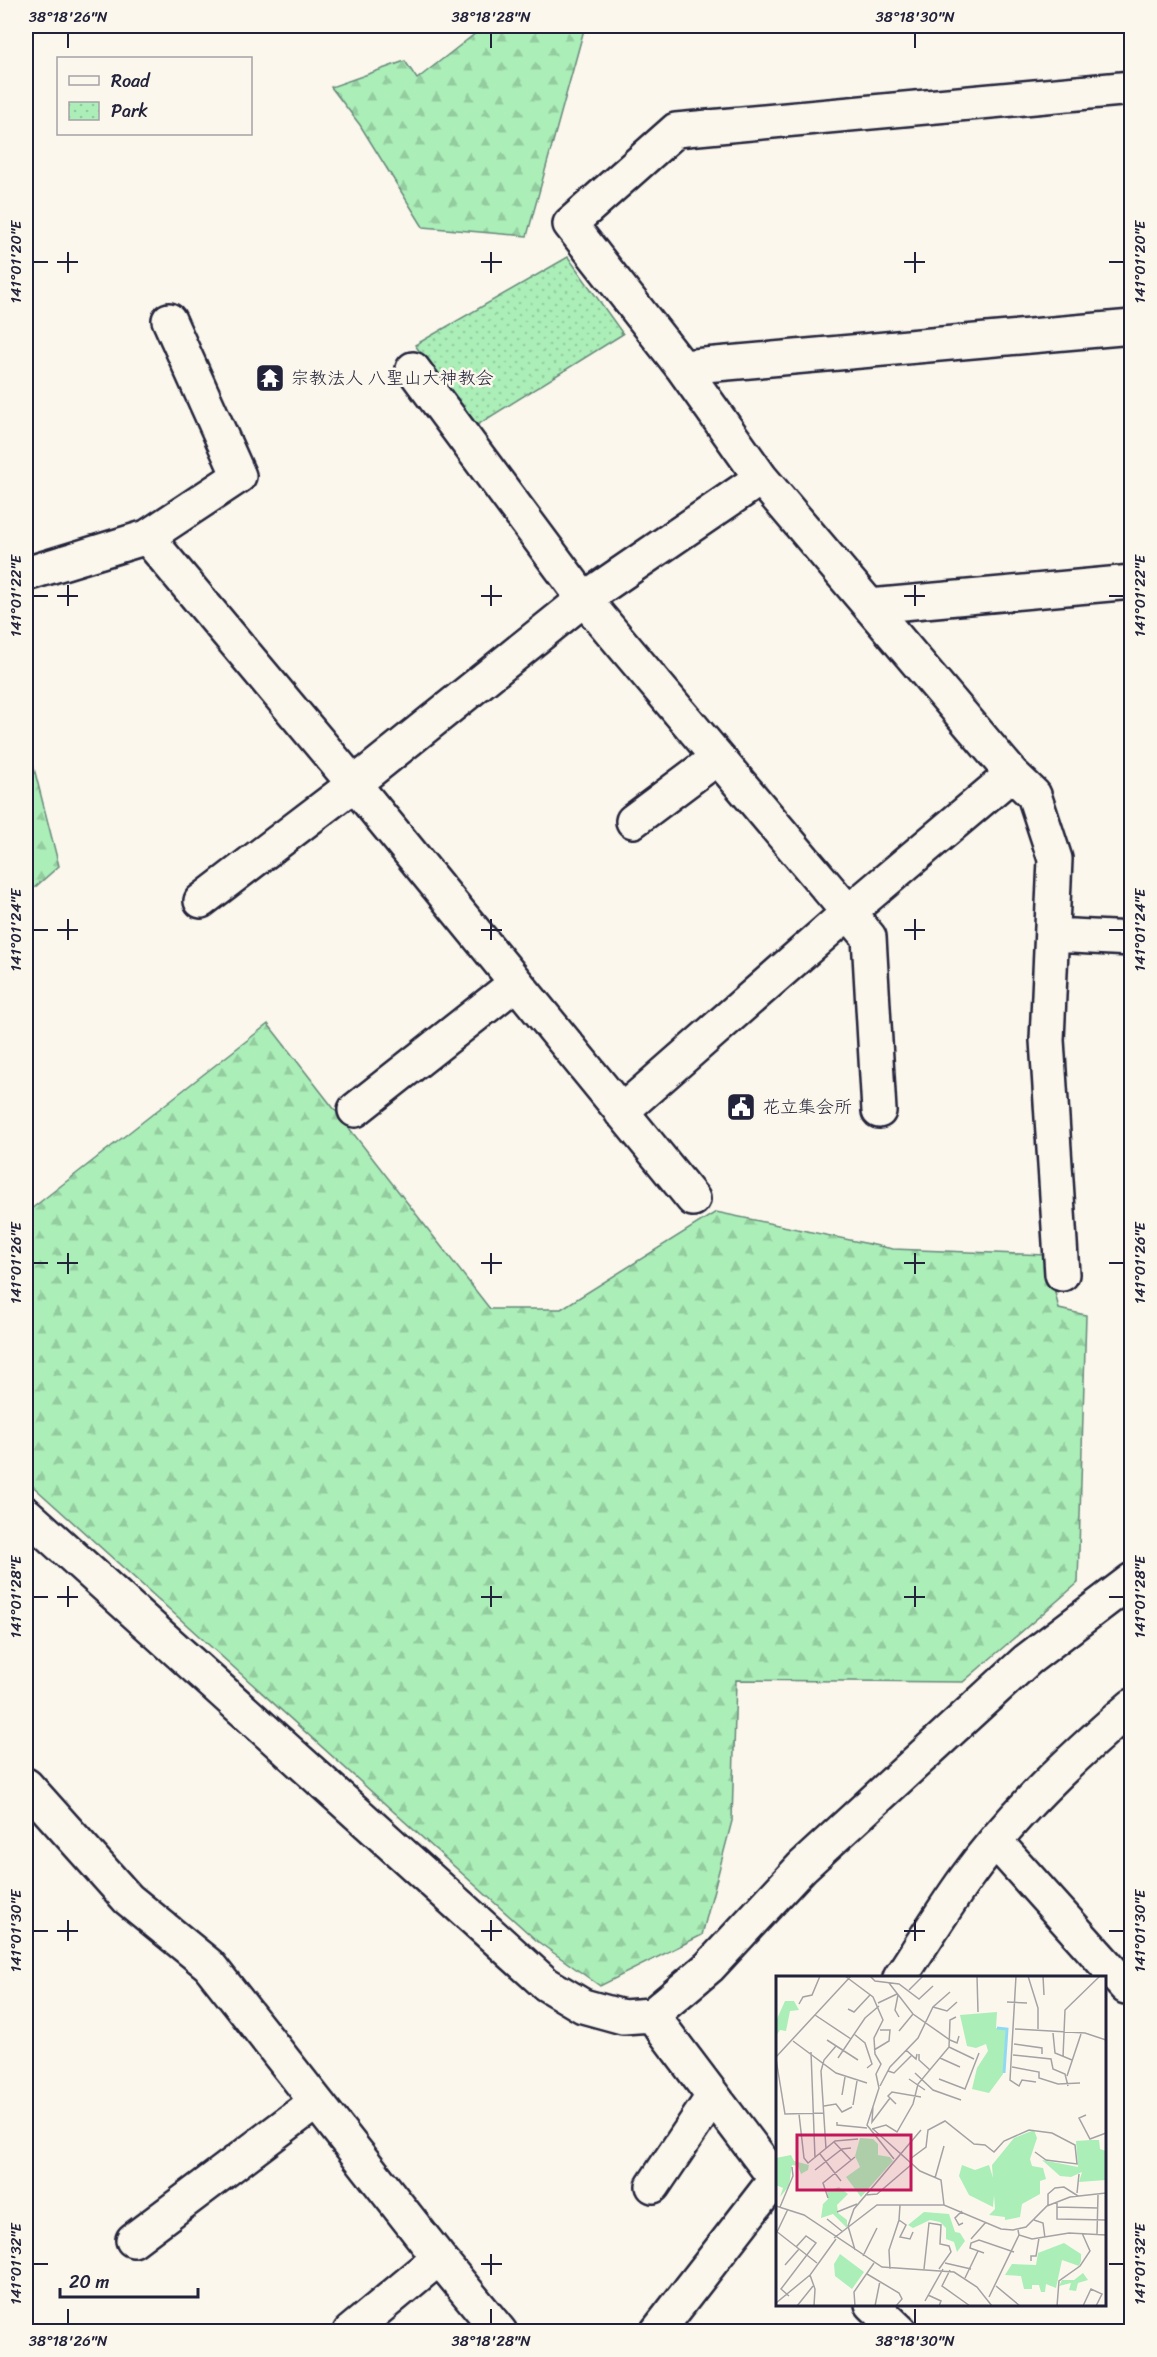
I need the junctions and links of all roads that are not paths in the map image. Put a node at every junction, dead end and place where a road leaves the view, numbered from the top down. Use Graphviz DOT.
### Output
graph roads {
  1 [pos="1131,88"];
  2 [pos="169,320"];
  3 [pos="1131,327"];
  4 [pos="682,367"];
  5 [pos="413,369"];
  6 [pos="761,478"];
  7 [pos="147,537"];
  8 [pos="26,574"];
  9 [pos="1131,582"];
  10 [pos="584,599"];
  11 [pos="870,606"];
  12 [pos="717,758"];
  13 [pos="1012,774"];
  14 [pos="354,784"];
  15 [pos="633,821"];
  16 [pos="201,901"];
  17 [pos="850,911"];
  18 [pos="1052,935"];
  19 [pos="1131,939"];
  20 [pos="516,983"];
  21 [pos="355,1110"];
  22 [pos="879,1111"];
  23 [pos="621,1112"];
  24 [pos="693,1199"];
  25 [pos="1062,1274"];
  26 [pos="26,1514"];
  27 [pos="1131,1580"];
  28 [pos="1131,1706"];
  29 [pos="26,1785"];
  30 [pos="996,1842"];
  31 [pos="901,1976"];
  32 [pos="1126,1987"];
  33 [pos="651,2015"];
  34 [pos="712,2098"];
  35 [pos="316,2102"];
  36 [pos="776,2178"];
  37 [pos="776,2180"];
  38 [pos="653,2186"];
  39 [pos="133,2240"];
  40 [pos="439,2258"];
  41 [pos="874,2306"];
  42 [pos="350,2331"];
  43 [pos="500,2331"];
  44 [pos="657,2331"];
  45 [pos="901,2331"];
  1 -- 4 [label="street"];
  2 -- 7 [label="street"];
  3 -- 4 [label="street"];
  4 -- 6 [label="street"];
  5 -- 10 [label="street"];
  6 -- 10 [label="street"];
  6 -- 11 [label="street"];
  7 -- 8 [label="street"];
  7 -- 14 [label="street"];
  9 -- 11 [label="street"];
  10 -- 12 [label="street"];
  10 -- 14 [label="street"];
  11 -- 13 [label="street"];
  12 -- 15 [label="street"];
  12 -- 17 [label="street"];
  13 -- 17 [label="street"];
  13 -- 18 [label="street"];
  14 -- 16 [label="street"];
  14 -- 20 [label="street"];
  17 -- 22 [label="street"];
  17 -- 23 [label="street"];
  18 -- 19 [label="street"];
  18 -- 25 [label="street"];
  20 -- 21 [label="street"];
  20 -- 23 [label="street"];
  23 -- 24 [label="street"];
  26 -- 33 [label="street"];
  27 -- 33 [label="street"];
  28 -- 30 [label="street"];
  29 -- 35 [label="street"];
  30 -- 31 [label="street"];
  30 -- 32 [label="street"];
  33 -- 34 [label="street"];
  34 -- 36 [label="street"];
  34 -- 38 [label="street"];
  35 -- 39 [label="street"];
  35 -- 40 [label="street"];
  37 -- 44 [label="street"];
  40 -- 42 [label="street"];
  40 -- 43 [label="street"];
  41 -- 45 [label="street"];
}
